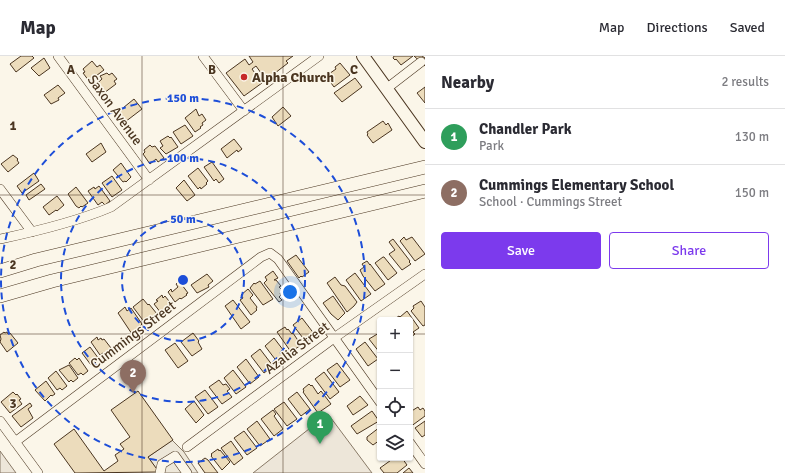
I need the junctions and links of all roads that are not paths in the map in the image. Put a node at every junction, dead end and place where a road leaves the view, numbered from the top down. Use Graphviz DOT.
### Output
graph roads {
  1 [pos="58,56"];
  2 [pos="203,56"];
  3 [pos="319,56"];
  4 [pos="363,56"];
  5 [pos="421,62"];
  6 [pos="386,89"];
  7 [pos="244,111"];
  8 [pos="425,142"];
  9 [pos="425,167"];
  10 [pos="149,180"];
  11 [pos="0,189"];
  12 [pos="425,191"];
  13 [pos="32,232"];
  14 [pos="0,239"];
  15 [pos="0,271"];
  16 [pos="425,274"];
  17 [pos="0,296"];
  18 [pos="334,338"];
  19 [pos="377,398"];
  20 [pos="0,421"];
  21 [pos="15,442"];
  22 [pos="187,447"];
  23 [pos="413,447"];
  24 [pos="425,464"];
  25 [pos="38,473"];
  26 [pos="160,473"];
  27 [pos="187,473"];
  1 -- 10 [label="street, Saxon Avenue"];
  2 -- 7 [label="street"];
  3 -- 7 [label="street"];
  4 -- 6 [label="main road"];
  5 -- 6 [label="street"];
  6 -- 8 [label="main road"];
  7 -- 10 [label="street"];
  9 -- 15 [label="highway"];
  10 -- 13 [label="street"];
  11 -- 13 [label="street"];
  12 -- 17 [label="highway"];
  13 -- 14 [label="street"];
  16 -- 18 [label="street, Azalia Street"];
  18 -- 19 [label="street"];
  18 -- 21 [label="street, Cummings Street"];
  18 -- 22 [label="street, Azalia Street"];
  20 -- 21 [label="street"];
  21 -- 25 [label="street"];
  23 -- 24 [label="street"];
  26 -- 27 [label="street"];
}
